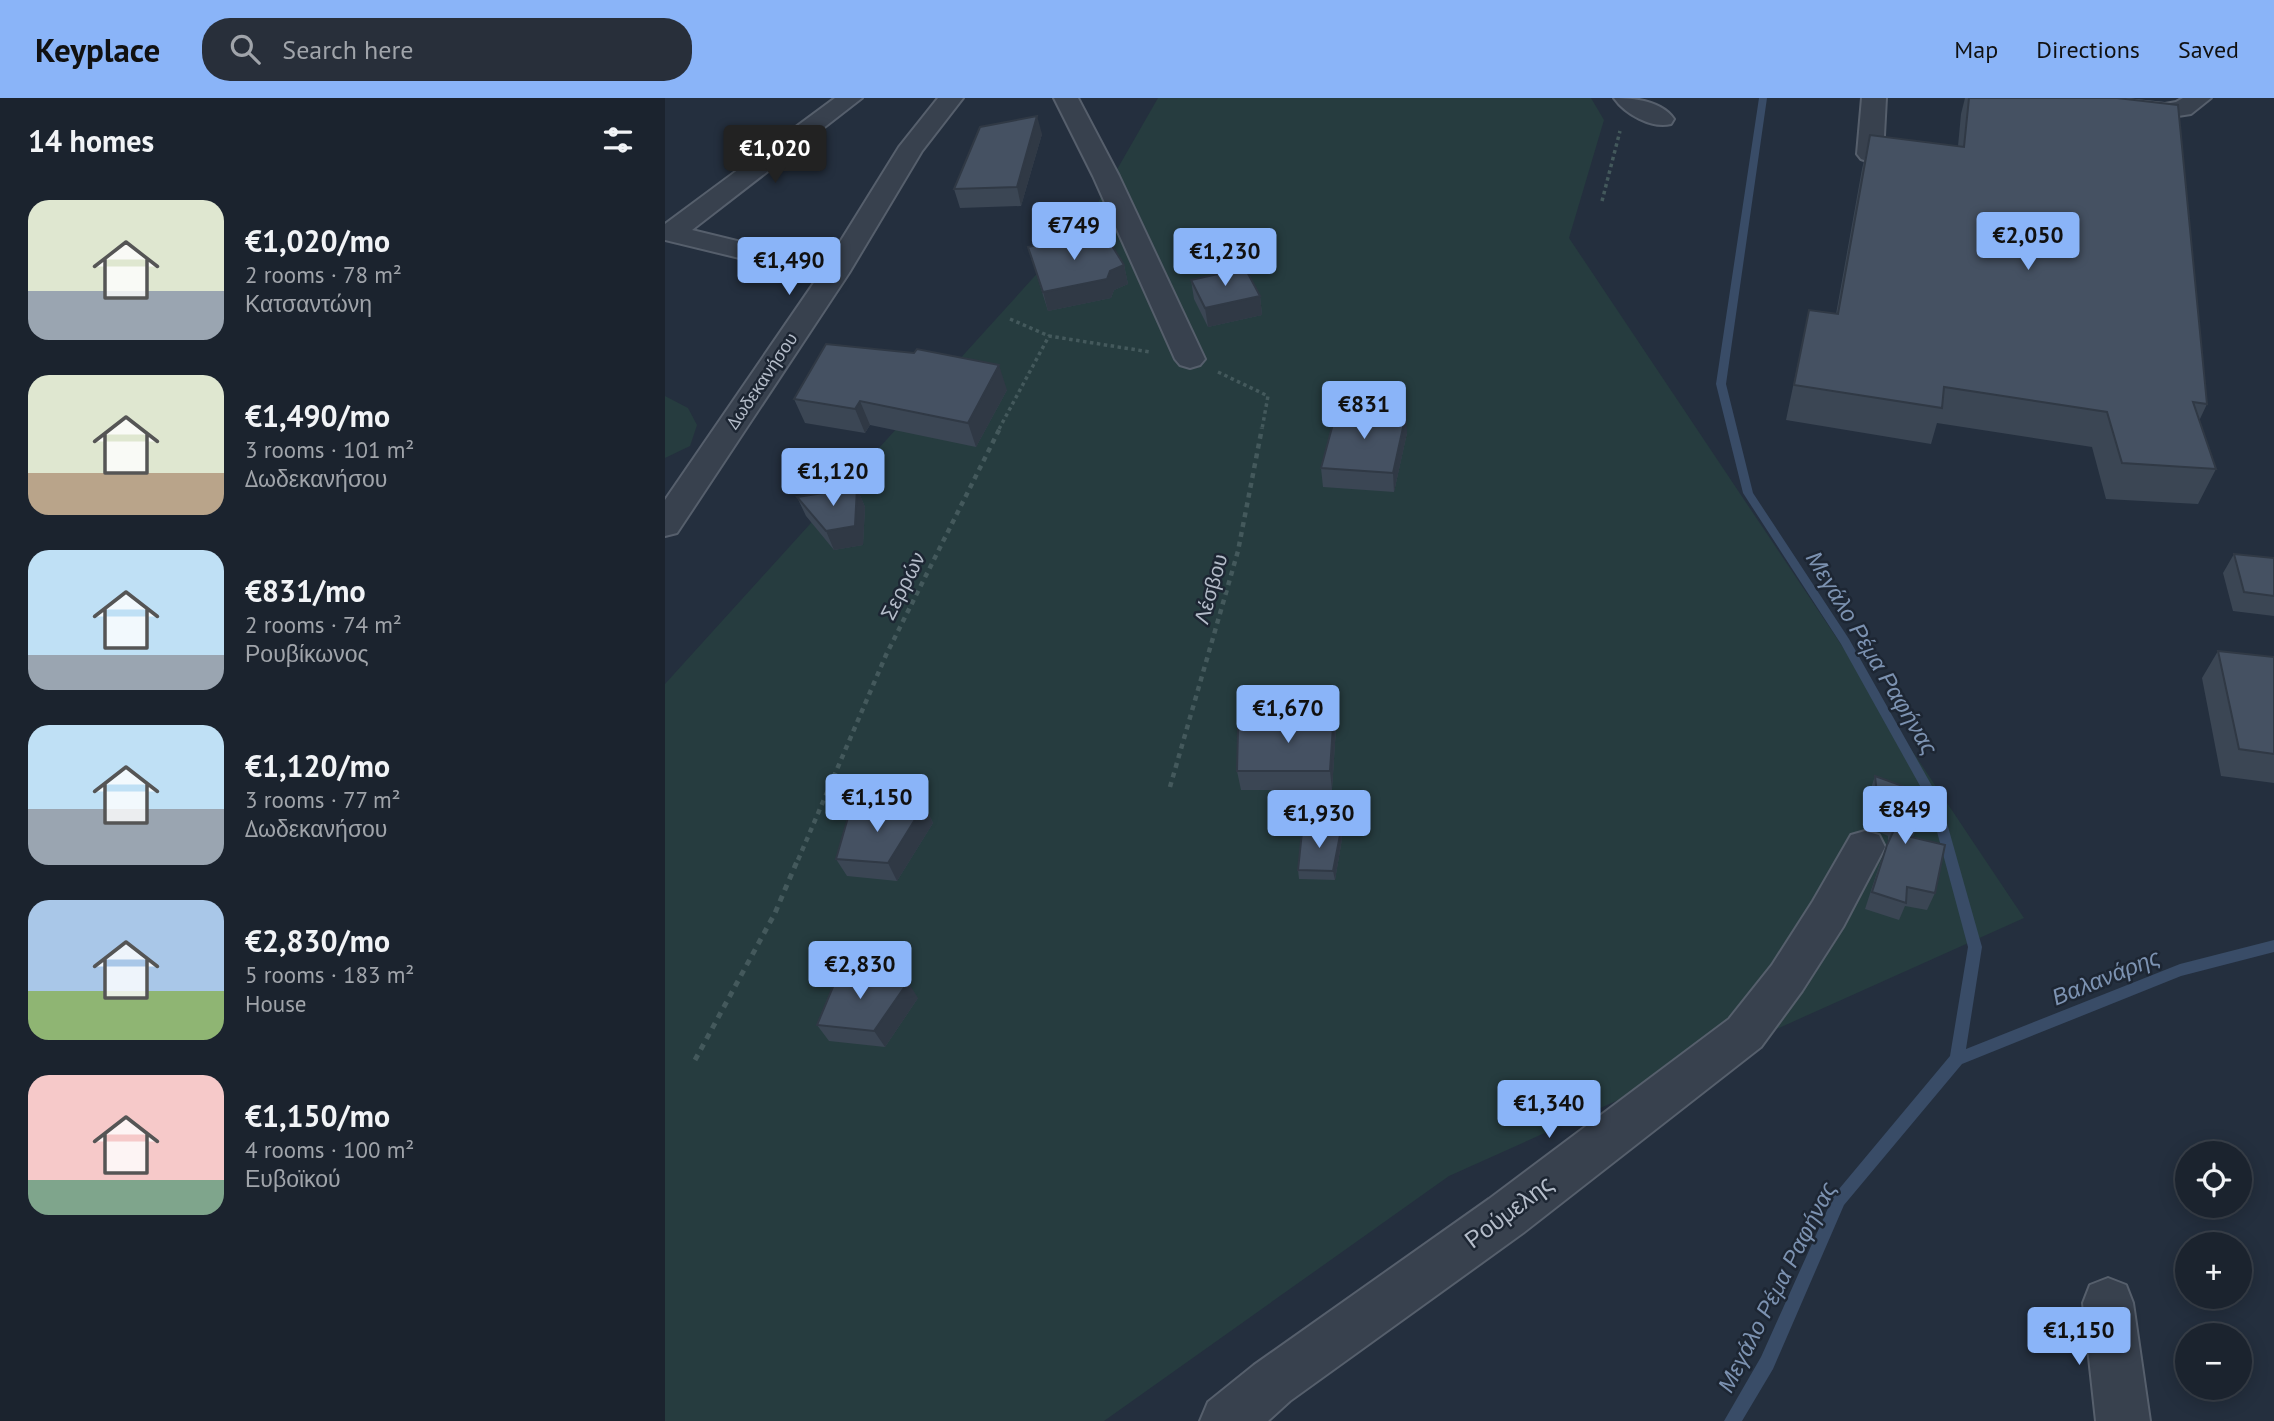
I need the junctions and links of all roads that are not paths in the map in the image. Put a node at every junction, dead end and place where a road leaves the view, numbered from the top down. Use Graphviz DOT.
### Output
graph roads {
  1 [pos="850,98"];
  2 [pos="951,98"];
  3 [pos="1066,98"];
  4 [pos="1874,98"];
  5 [pos="2032,98"];
  6 [pos="2199,98"];
  7 [pos="1627,99"];
  8 [pos="1662,119"];
  9 [pos="1870,154"];
  10 [pos="668,233"];
  11 [pos="835,273"];
  12 [pos="1191,359"];
  13 [pos="665,525"];
  14 [pos="1865,846"];
  15 [pos="2108,1303"];
  16 [pos="1227,1421"];
  17 [pos="2123,1421"];
  1 -- 10 [label="street"];
  2 -- 11 [label="street, Δωδεκανήσου"];
  3 -- 12 [label="street"];
  4 -- 9 [label="street"];
  5 -- 6 [label="street"];
  7 -- 8 [label="street"];
  10 -- 11 [label="street"];
  11 -- 13 [label="street, Δωδεκανήσου"];
  14 -- 16 [label="street, Ρούμελης"];
  15 -- 17 [label="street"];
}
